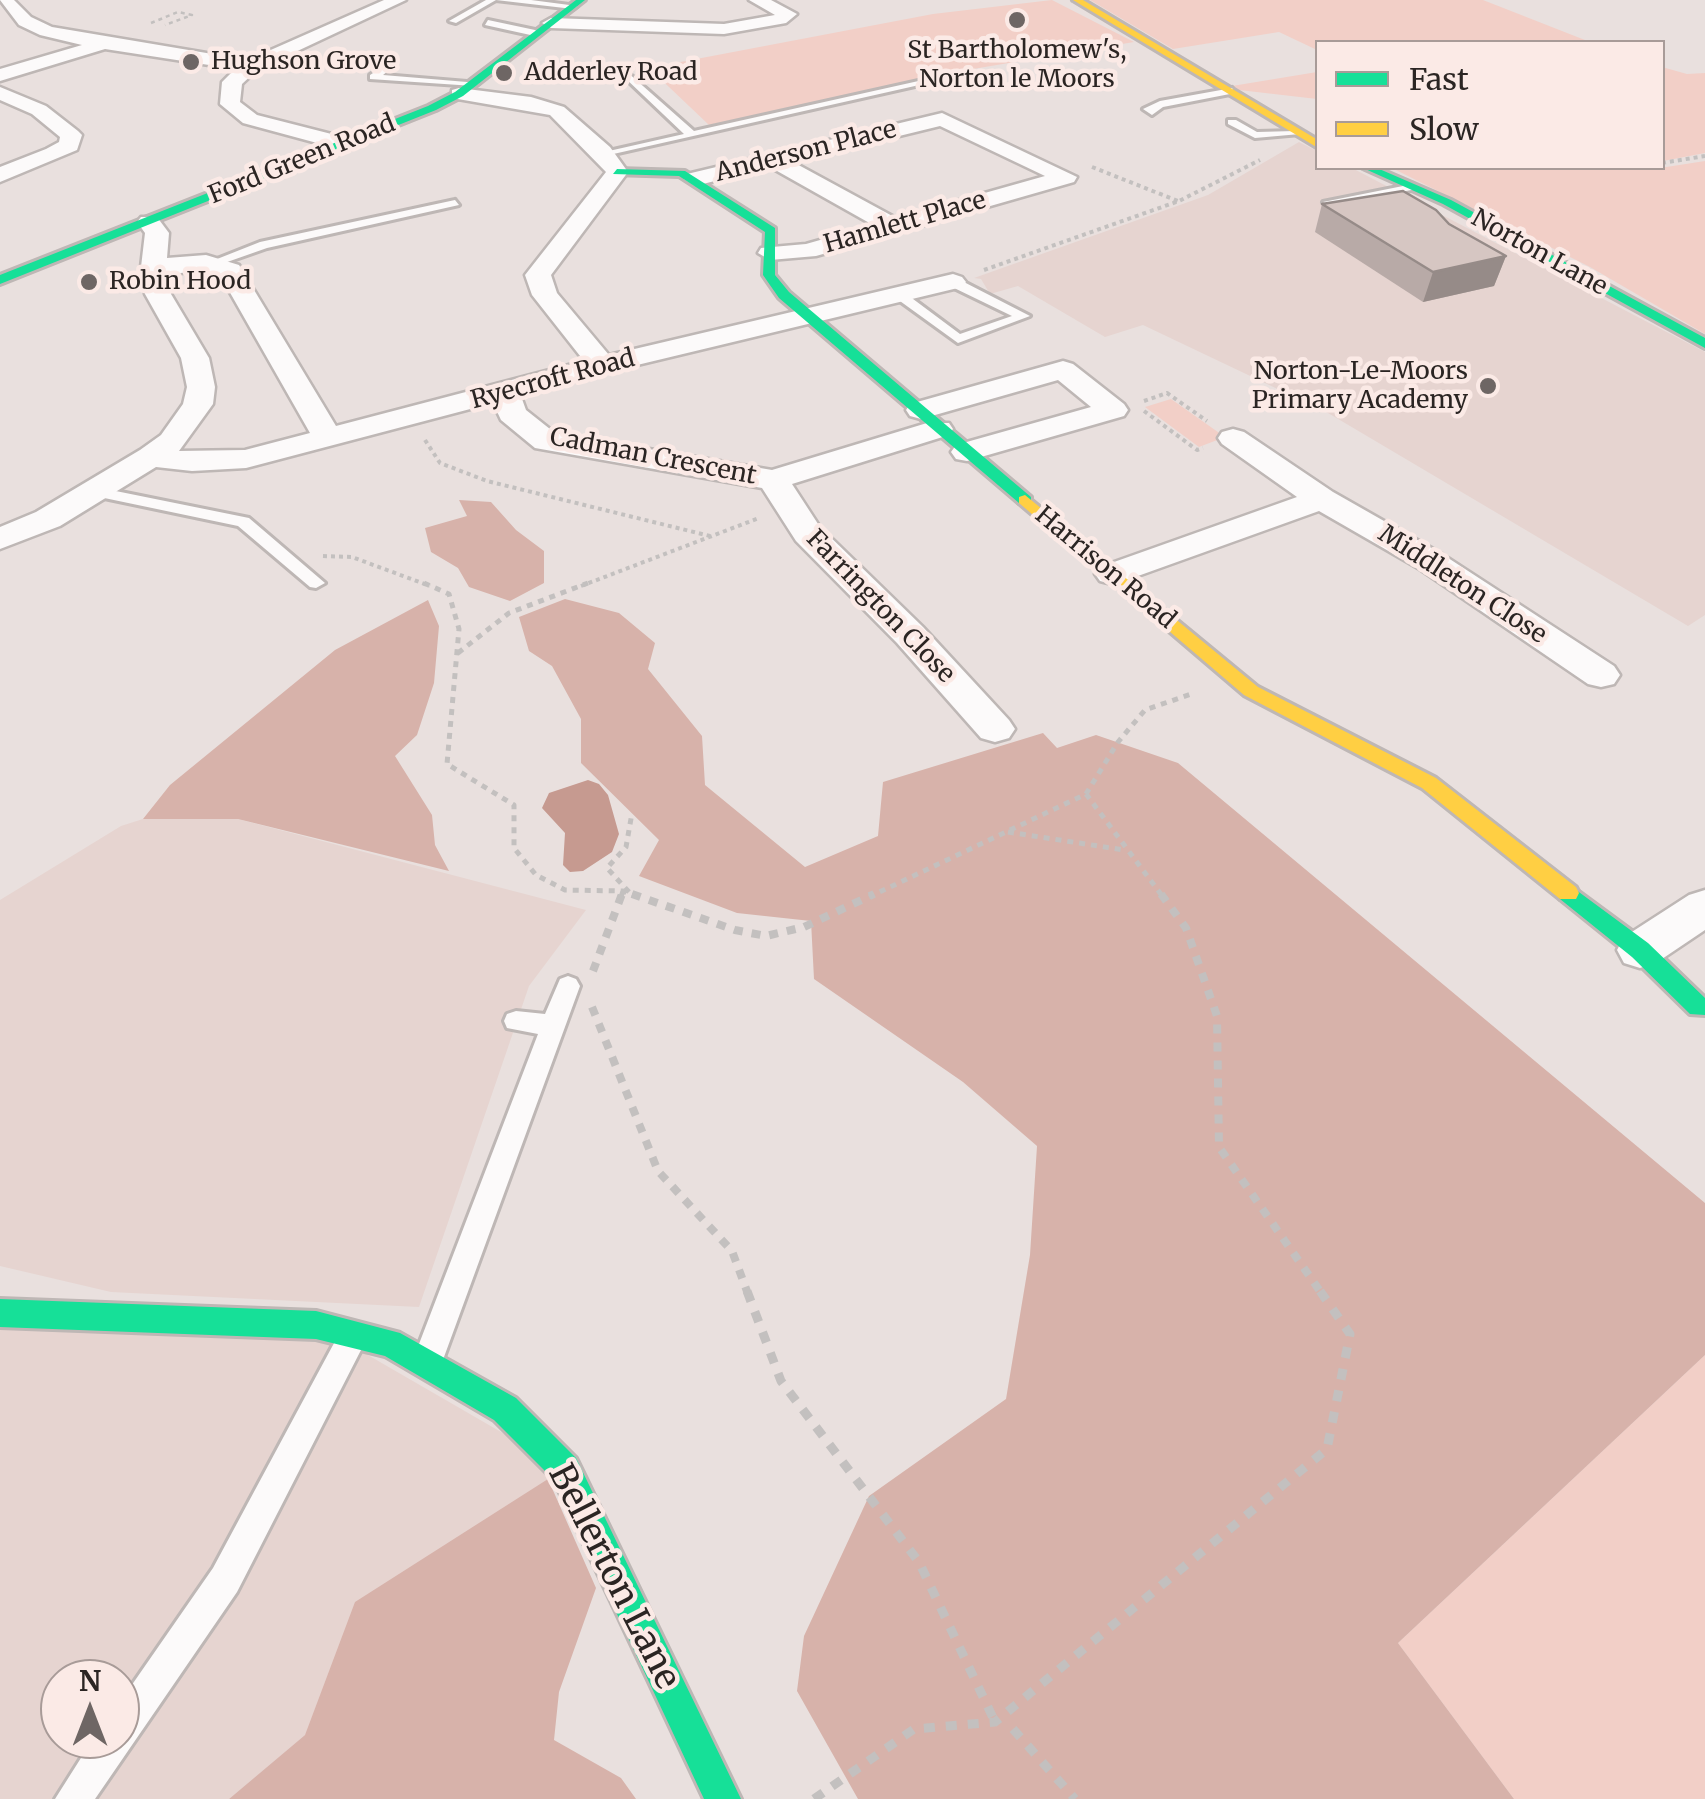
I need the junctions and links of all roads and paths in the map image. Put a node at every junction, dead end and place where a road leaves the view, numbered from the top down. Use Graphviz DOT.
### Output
graph roads {
  1 [pos="398,0"];
  2 [pos="492,0"];
  3 [pos="500,0"];
  4 [pos="757,0"];
  5 [pos="1076,0"];
  6 [pos="12,1"];
  7 [pos="577,3"];
  8 [pos="712,3"];
  9 [pos="340,5"];
  10 [pos="372,11"];
  11 [pos="453,20"];
  12 [pos="488,23"];
  13 [pos="543,28"];
  14 [pos="688,30"];
  15 [pos="104,44"];
  16 [pos="390,65"];
  17 [pos="250,66"];
  18 [pos="626,74"];
  19 [pos="0,75"];
  20 [pos="932,81"];
  21 [pos="466,89"];
  22 [pos="1232,91"];
  23 [pos="0,93"];
  24 [pos="1152,112"];
  25 [pos="1232,122"];
  26 [pos="692,135"];
  27 [pos="1304,138"];
  28 [pos="344,144"];
  29 [pos="1705,156"];
  30 [pos="773,160"];
  31 [pos="1665,163"];
  32 [pos="611,164"];
  33 [pos="1375,170"];
  34 [pos="0,175"];
  35 [pos="695,179"];
  36 [pos="1050,180"];
  37 [pos="1412,186"];
  38 [pos="1179,201"];
  39 [pos="1329,202"];
  40 [pos="455,203"];
  41 [pos="149,222"];
  42 [pos="895,227"];
  43 [pos="770,253"];
  44 [pos="213,263"];
  45 [pos="154,267"];
  46 [pos="0,280"];
  47 [pos="953,282"];
  48 [pos="900,296"];
  49 [pos="810,316"];
  50 [pos="1705,344"];
  51 [pos="602,365"];
  52 [pos="510,392"];
  53 [pos="410,418"];
  54 [pos="929,419"];
  55 [pos="328,438"];
  56 [pos="1233,438"];
  57 [pos="967,452"];
  58 [pos="151,457"];
  59 [pos="96,492"];
  60 [pos="781,494"];
  61 [pos="1322,499"];
  62 [pos="710,536"];
  63 [pos="0,539"];
  64 [pos="282,555"];
  65 [pos="1112,574"];
  66 [pos="316,582"];
  67 [pos="457,654"];
  68 [pos="1601,675"];
  69 [pos="1235,678"];
  70 [pos="995,729"];
  71 [pos="1086,794"];
  72 [pos="632,813"];
  73 [pos="1007,832"];
  74 [pos="1125,850"];
  75 [pos="626,892"];
  76 [pos="1705,906"];
  77 [pos="1640,950"];
  78 [pos="576,988"];
  79 [pos="1700,1007"];
  80 [pos="516,1020"];
  81 [pos="553,1025"];
  82 [pos="0,1313"];
  83 [pos="354,1334"];
  84 [pos="426,1364"];
  85 [pos="140,1703"];
  86 [pos="995,1722"];
  87 [pos="1013,1729"];
  88 [pos="101,1759"];
  89 [pos="74,1799"];
  90 [pos="723,1799"];
  91 [pos="814,1799"];
  92 [pos="1075,1799"];
  1 -- 10 [label="street"];
  2 -- 11 [label="lane"];
  3 -- 7 [label="lane"];
  4 -- 14 [label="street"];
  5 -- 22 [label="street"];
  6 -- 15 [label="street"];
  7 -- 13 [label="street, Ford Green Road"];
  8 -- 14 [label="street"];
  9 -- 10 [label="street"];
  10 -- 17 [label="street"];
  12 -- 13 [label="lane"];
  13 -- 14 [label="street"];
  13 -- 21 [label="street, Ford Green Road"];
  15 -- 17 [label="street"];
  15 -- 19 [label="street"];
  16 -- 21 [label="lane"];
  17 -- 28 [label="street"];
  18 -- 26 [label="lane"];
  20 -- 26 [label="lane"];
  21 -- 28 [label="street, Ford Green Road"];
  21 -- 32 [label="street"];
  22 -- 24 [label="lane"];
  22 -- 27 [label="street"];
  23 -- 34 [label="street"];
  25 -- 27 [label="lane"];
  26 -- 32 [label="lane"];
  27 -- 38 [label="path"];
  28 -- 41 [label="street, Ford Green Road"];
  29 -- 31 [label="path"];
  30 -- 35 [label="street, Anderson Place"];
  30 -- 36 [label="street, Anderson Place"];
  30 -- 42 [label="street"];
  32 -- 35 [label="street, Harrison Road"];
  32 -- 51 [label="street"];
  33 -- 37 [label="street, Norton Lane"];
  35 -- 43 [label="street, Harrison Road"];
  36 -- 38 [label="path"];
  36 -- 42 [label="street, Hamlett Place"];
  37 -- 39 [label="lane"];
  37 -- 50 [label="street, Norton Lane"];
  38 -- 47 [label="path"];
  40 -- 44 [label="lane"];
  41 -- 45 [label="street"];
  41 -- 46 [label="street, Ford Green Road"];
  42 -- 43 [label="street, Hamlett Place"];
  43 -- 49 [label="street, Harrison Road"];
  44 -- 45 [label="street"];
  44 -- 55 [label="street"];
  45 -- 58 [label="street"];
  47 -- 48 [label="street, Ryecroft Road"];
  47 -- 48 [label="lane"];
  48 -- 49 [label="street, Ryecroft Road"];
  49 -- 51 [label="street, Ryecroft Road"];
  49 -- 54 [label="street, Harrison Road"];
  51 -- 52 [label="street, Ryecroft Road"];
  52 -- 53 [label="street, Ryecroft Road"];
  52 -- 60 [label="street, Cadman Crescent"];
  53 -- 55 [label="street, Ryecroft Road"];
  53 -- 62 [label="path"];
  54 -- 57 [label="street, Harrison Road"];
  54 -- 57 [label="street, Cadman Crescent"];
  54 -- 60 [label="street, Cadman Crescent"];
  55 -- 58 [label="street, Ryecroft Road"];
  56 -- 56 [label="path"];
  56 -- 61 [label="street, Middleton Close"];
  57 -- 65 [label="street, Harrison Road"];
  58 -- 59 [label="street"];
  59 -- 63 [label="street"];
  59 -- 64 [label="lane"];
  60 -- 62 [label="path"];
  60 -- 70 [label="street, Farrington Close"];
  61 -- 65 [label="street"];
  61 -- 68 [label="street, Middleton Close"];
  62 -- 67 [label="path"];
  64 -- 66 [label="lane"];
  64 -- 67 [label="path"];
  65 -- 69 [label="street, Harrison Road"];
  67 -- 75 [label="path"];
  69 -- 71 [label="path"];
  69 -- 77 [label="street, Harrison Road"];
  71 -- 73 [label="path"];
  71 -- 74 [label="path"];
  72 -- 75 [label="path"];
  73 -- 74 [label="path"];
  73 -- 75 [label="path"];
  74 -- 86 [label="path"];
  75 -- 78 [label="path"];
  76 -- 77 [label="street"];
  77 -- 79 [label="street, Harrison Road"];
  78 -- 81 [label="lane"];
  78 -- 86 [label="path"];
  80 -- 81 [label="lane"];
  81 -- 84 [label="lane"];
  82 -- 83 [label="street, Bellerton Lane"];
  83 -- 84 [label="street, Bellerton Lane"];
  83 -- 85 [label="lane"];
  84 -- 90 [label="street, Bellerton Lane"];
  86 -- 91 [label="path"];
  87 -- 92 [label="path"];
  88 -- 89 [label="lane"];
}
